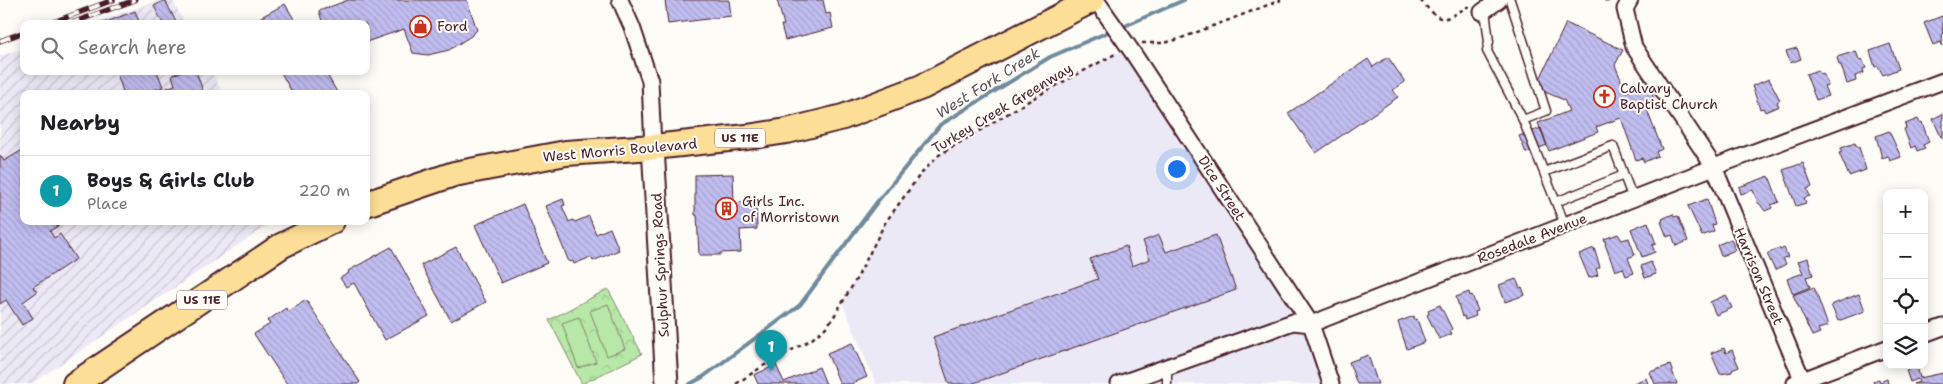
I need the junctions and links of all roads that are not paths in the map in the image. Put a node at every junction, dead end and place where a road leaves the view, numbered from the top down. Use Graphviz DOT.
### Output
graph roads {
  1 [pos="620,0"];
  2 [pos="1092,0"];
  3 [pos="1096,0"];
  4 [pos="1499,0"];
  5 [pos="1510,0"];
  6 [pos="1630,0"];
  7 [pos="1479,9"];
  8 [pos="1943,81"];
  9 [pos="1523,120"];
  10 [pos="653,147"];
  11 [pos="1714,167"];
  12 [pos="1544,172"];
  13 [pos="1624,175"];
  14 [pos="1633,199"];
  15 [pos="1556,202"];
  16 [pos="370,203"];
  17 [pos="324,225"];
  18 [pos="1565,225"];
  19 [pos="1312,324"];
  20 [pos="1943,327"];
  21 [pos="1928,333"];
  22 [pos="1883,350"];
  23 [pos="1167,367"];
  24 [pos="1800,383"];
  25 [pos="75,384"];
  26 [pos="667,384"];
  27 [pos="1119,384"];
  28 [pos="1167,384"];
  29 [pos="1331,384"];
  1 -- 10 [label="street"];
  2 -- 10 [label="main road, West Morris Boulevard / US 11E"];
  3 -- 19 [label="street, Dice Street"];
  4 -- 7 [label="street"];
  5 -- 9 [label="lane"];
  6 -- 11 [label="street, Harrison Street"];
  7 -- 9 [label="lane"];
  8 -- 11 [label="street, Rosedale Avenue"];
  9 -- 12 [label="lane"];
  10 -- 16 [label="main road, West Morris Boulevard / US 11E"];
  10 -- 26 [label="street, Sulphur Springs Road"];
  11 -- 14 [label="street, Rosedale Avenue"];
  11 -- 24 [label="street, Harrison Street"];
  12 -- 13 [label="lane"];
  12 -- 15 [label="lane"];
  13 -- 14 [label="lane"];
  13 -- 15 [label="lane"];
  14 -- 18 [label="street, Rosedale Avenue"];
  15 -- 18 [label="lane"];
  17 -- 25 [label="main road, US 11E"];
  18 -- 19 [label="street, Rosedale Avenue"];
  19 -- 23 [label="street, Rosedale Avenue"];
  19 -- 29 [label="street, Dice Street"];
  20 -- 21 [label="street"];
  22 -- 24 [label="street"];
  23 -- 27 [label="street, Rosedale Avenue"];
  23 -- 28 [label="lane"];
}
